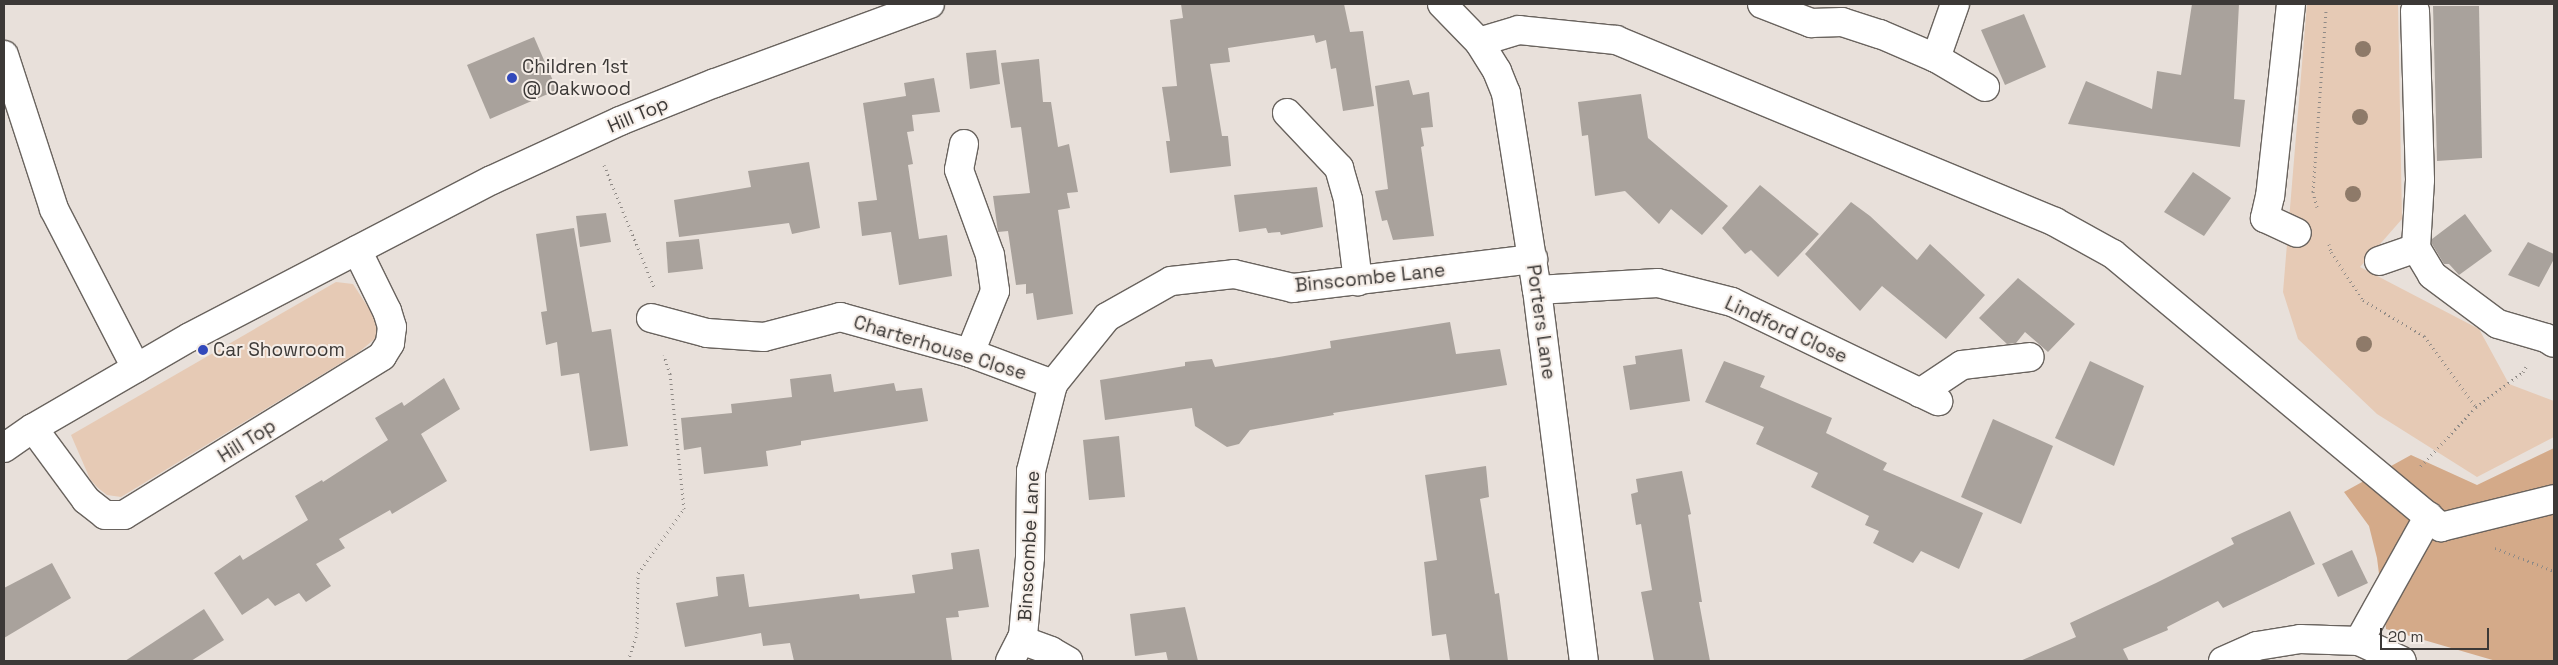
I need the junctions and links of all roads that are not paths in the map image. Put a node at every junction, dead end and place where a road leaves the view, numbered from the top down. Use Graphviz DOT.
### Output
graph roads {
  1 [pos="930,4"];
  2 [pos="1442,4"];
  3 [pos="1762,4"];
  4 [pos="1955,4"];
  5 [pos="2291,4"];
  6 [pos="2415,12"];
  7 [pos="1480,42"];
  8 [pos="4,55"];
  9 [pos="1936,58"];
  10 [pos="1985,87"];
  11 [pos="1287,113"];
  12 [pos="964,144"];
  13 [pos="2297,233"];
  14 [pos="2416,248"];
  15 [pos="357,250"];
  16 [pos="1533,259"];
  17 [pos="2378,260"];
  18 [pos="1358,281"];
  19 [pos="1537,290"];
  20 [pos="653,319"];
  21 [pos="2552,335"];
  22 [pos="970,353"];
  23 [pos="2030,357"];
  24 [pos="136,368"];
  25 [pos="1053,384"];
  26 [pos="33,428"];
  27 [pos="4,448"];
  28 [pos="2554,499"];
  29 [pos="2429,516"];
  30 [pos="2359,641"];
  31 [pos="1015,650"];
  32 [pos="1068,661"];
  33 [pos="1584,661"];
  34 [pos="2223,661"];
  35 [pos="2402,661"];
  1 -- 15 [label="street, Hill Top"];
  2 -- 7 [label="street, Porters Lane"];
  3 -- 9 [label="street"];
  4 -- 9 [label="street"];
  5 -- 13 [label="street"];
  6 -- 14 [label="street"];
  7 -- 16 [label="street, Porters Lane"];
  7 -- 29 [label="street"];
  8 -- 24 [label="street"];
  9 -- 10 [label="street"];
  11 -- 18 [label="street"];
  12 -- 22 [label="street"];
  14 -- 17 [label="street"];
  14 -- 21 [label="street"];
  15 -- 24 [label="street, Hill Top"];
  15 -- 26 [label="street, Hill Top"];
  16 -- 18 [label="street, Binscombe Lane"];
  16 -- 19 [label="street, Porters Lane"];
  18 -- 25 [label="street, Binscombe Lane"];
  19 -- 23 [label="street, Lindford Close"];
  19 -- 33 [label="street, Porters Lane"];
  20 -- 22 [label="street, Charterhouse Close"];
  22 -- 25 [label="street, Charterhouse Close"];
  24 -- 26 [label="street, Hill Top"];
  25 -- 31 [label="street, Binscombe Lane"];
  26 -- 27 [label="street, Hill Top"];
  28 -- 29 [label="street"];
  29 -- 30 [label="street"];
  30 -- 34 [label="street"];
  30 -- 35 [label="street"];
  31 -- 32 [label="street"];
}
